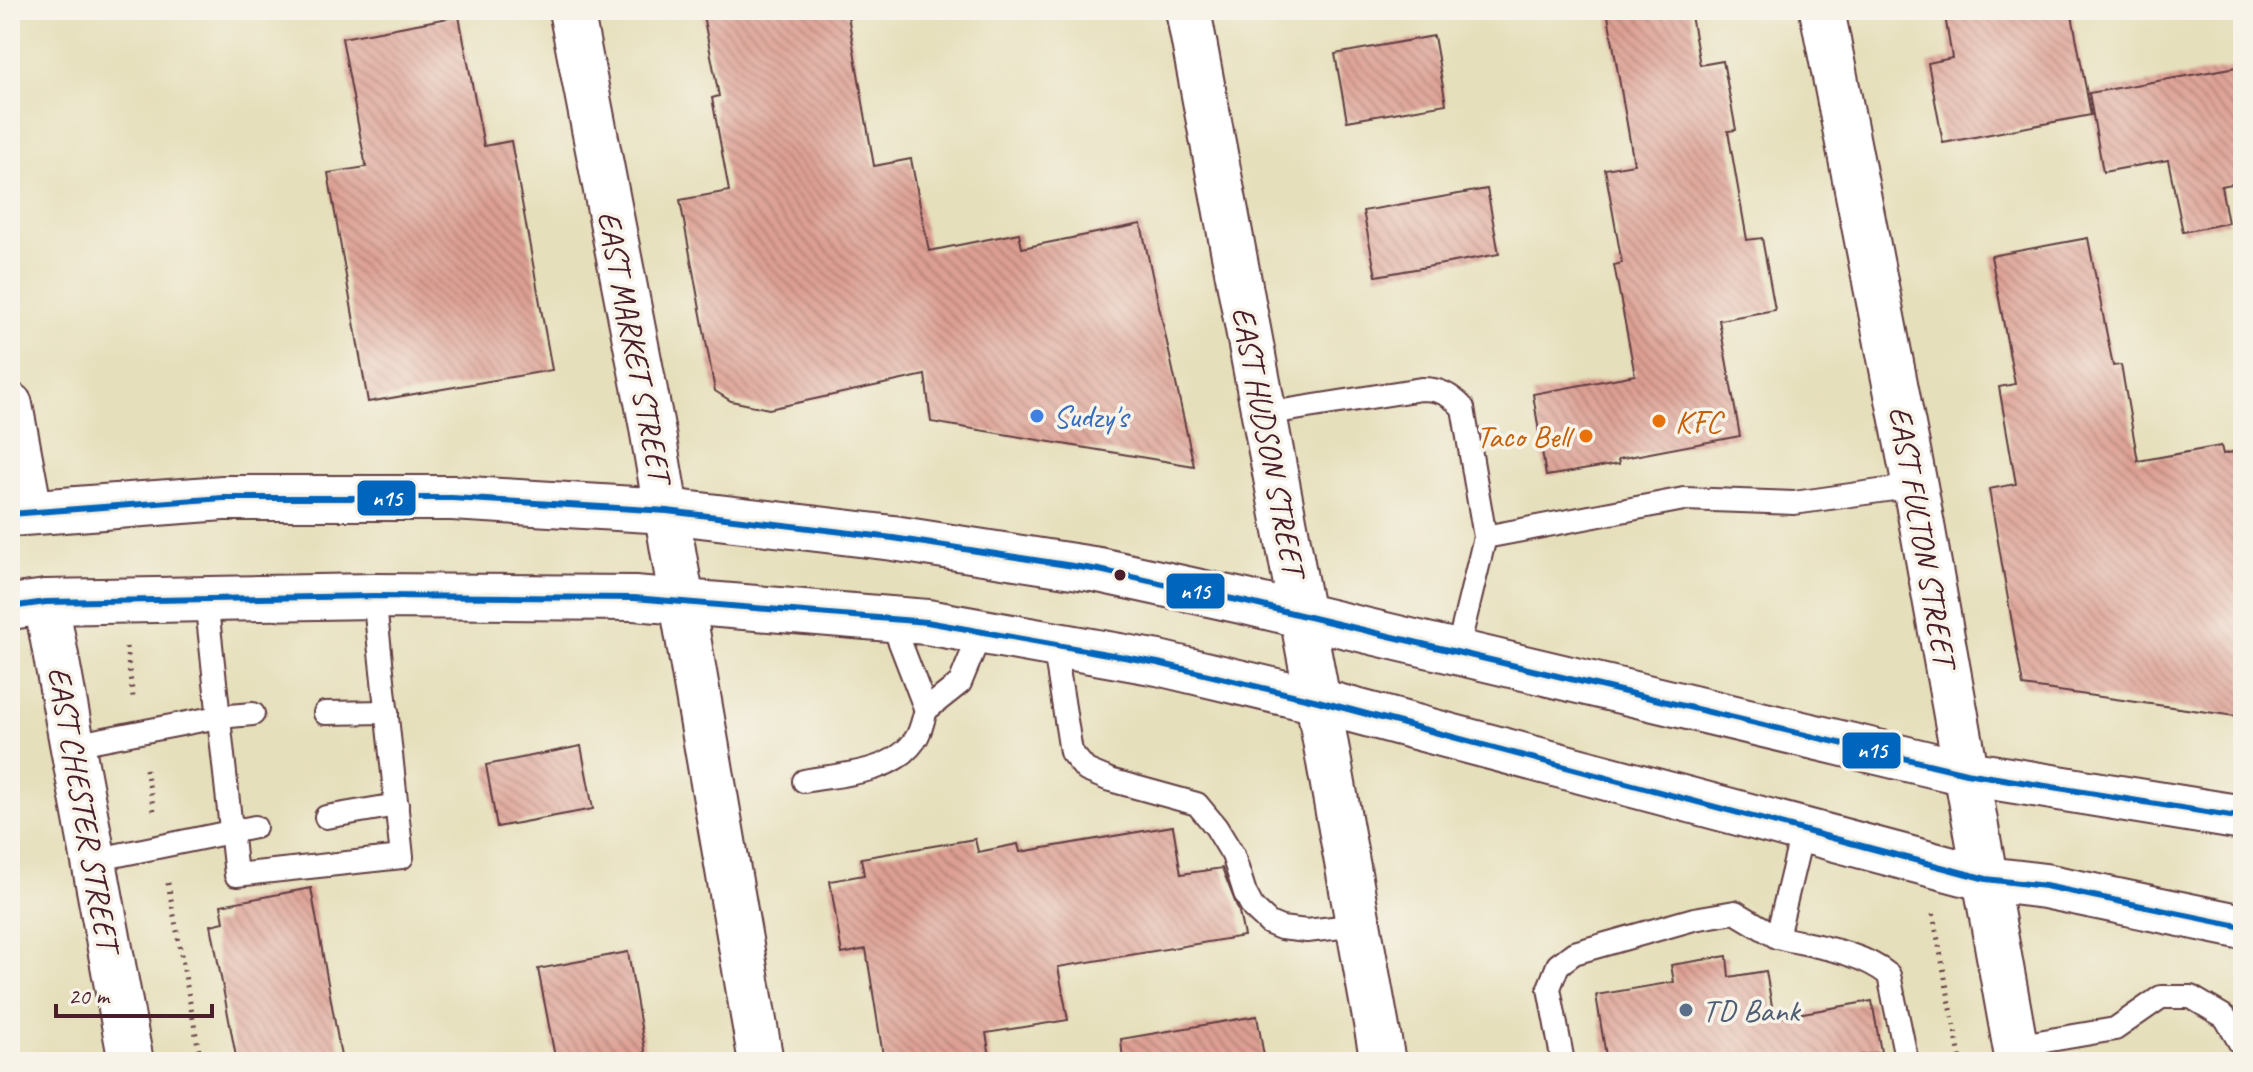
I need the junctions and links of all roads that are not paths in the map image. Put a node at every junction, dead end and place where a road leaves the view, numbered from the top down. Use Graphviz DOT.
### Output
graph roads {
  1 [pos="571,10"];
  2 [pos="1188,10"];
  3 [pos="1822,10"];
  4 [pos="10,405"];
  5 [pos="1264,414"];
  6 [pos="1915,486"];
  7 [pos="667,511"];
  8 [pos="20,512"];
  9 [pos="1485,537"];
  10 [pos="374,596"];
  11 [pos="206,599"];
  12 [pos="681,601"];
  13 [pos="28,604"];
  14 [pos="1302,615"];
  15 [pos="891,619"];
  16 [pos="981,632"];
  17 [pos="1054,644"];
  18 [pos="1457,652"];
  19 [pos="1318,701"];
  20 [pos="926,710"];
  21 [pos="387,712"];
  22 [pos="325,713"];
  23 [pos="253,714"];
  24 [pos="218,717"];
  25 [pos="73,745"];
  26 [pos="1966,773"];
  27 [pos="804,781"];
  28 [pos="397,805"];
  29 [pos="326,817"];
  30 [pos="2243,818"];
  31 [pos="255,827"];
  32 [pos="1803,829"];
  33 [pos="232,832"];
  34 [pos="94,860"];
  35 [pos="1986,879"];
  36 [pos="1358,925"];
  37 [pos="2243,927"];
  38 [pos="1777,937"];
  39 [pos="2243,1048"];
  40 [pos="2017,1054"];
  41 [pos="131,1062"];
  42 [pos="761,1062"];
  43 [pos="1383,1062"];
  44 [pos="1563,1062"];
  45 [pos="1907,1062"];
  1 -- 7 [label="main road, EAST MARKET STREET"];
  2 -- 5 [label="main road, EAST HUDSON STREET"];
  3 -- 6 [label="main road, EAST FULTON STREET"];
  4 -- 8 [label="main road"];
  5 -- 9 [label="lane"];
  5 -- 14 [label="main road, EAST HUDSON STREET"];
  6 -- 9 [label="lane"];
  6 -- 26 [label="main road, EAST FULTON STREET"];
  7 -- 8 [label="main road"];
  7 -- 12 [label="main road, EAST MARKET STREET"];
  7 -- 14 [label="main road"];
  9 -- 18 [label="lane"];
  10 -- 11 [label="main road"];
  10 -- 12 [label="main road"];
  10 -- 21 [label="lane"];
  11 -- 13 [label="main road"];
  11 -- 24 [label="lane"];
  12 -- 15 [label="main road"];
  12 -- 42 [label="main road, EAST MARKET STREET"];
  13 -- 25 [label="main road, EAST CHESTER STREET"];
  14 -- 18 [label="main road"];
  14 -- 19 [label="main road, EAST HUDSON STREET"];
  15 -- 16 [label="main road"];
  15 -- 20 [label="lane"];
  16 -- 17 [label="main road"];
  16 -- 20 [label="lane"];
  17 -- 19 [label="main road"];
  17 -- 36 [label="lane"];
  18 -- 26 [label="main road"];
  19 -- 32 [label="main road"];
  19 -- 36 [label="main road, EAST HUDSON STREET"];
  20 -- 27 [label="lane"];
  21 -- 22 [label="lane"];
  21 -- 28 [label="lane"];
  23 -- 24 [label="lane"];
  24 -- 25 [label="lane"];
  24 -- 33 [label="lane"];
  25 -- 34 [label="main road, EAST CHESTER STREET"];
  26 -- 30 [label="main road"];
  26 -- 35 [label="main road, EAST FULTON STREET"];
  28 -- 29 [label="lane"];
  28 -- 33 [label="lane"];
  31 -- 33 [label="lane"];
  32 -- 35 [label="main road"];
  32 -- 38 [label="lane"];
  33 -- 34 [label="lane"];
  34 -- 41 [label="main road, EAST CHESTER STREET"];
  35 -- 37 [label="main road"];
  35 -- 40 [label="main road, EAST FULTON STREET"];
  36 -- 43 [label="main road, EAST HUDSON STREET"];
  38 -- 44 [label="lane"];
  38 -- 45 [label="lane"];
  39 -- 40 [label="lane"];
}
